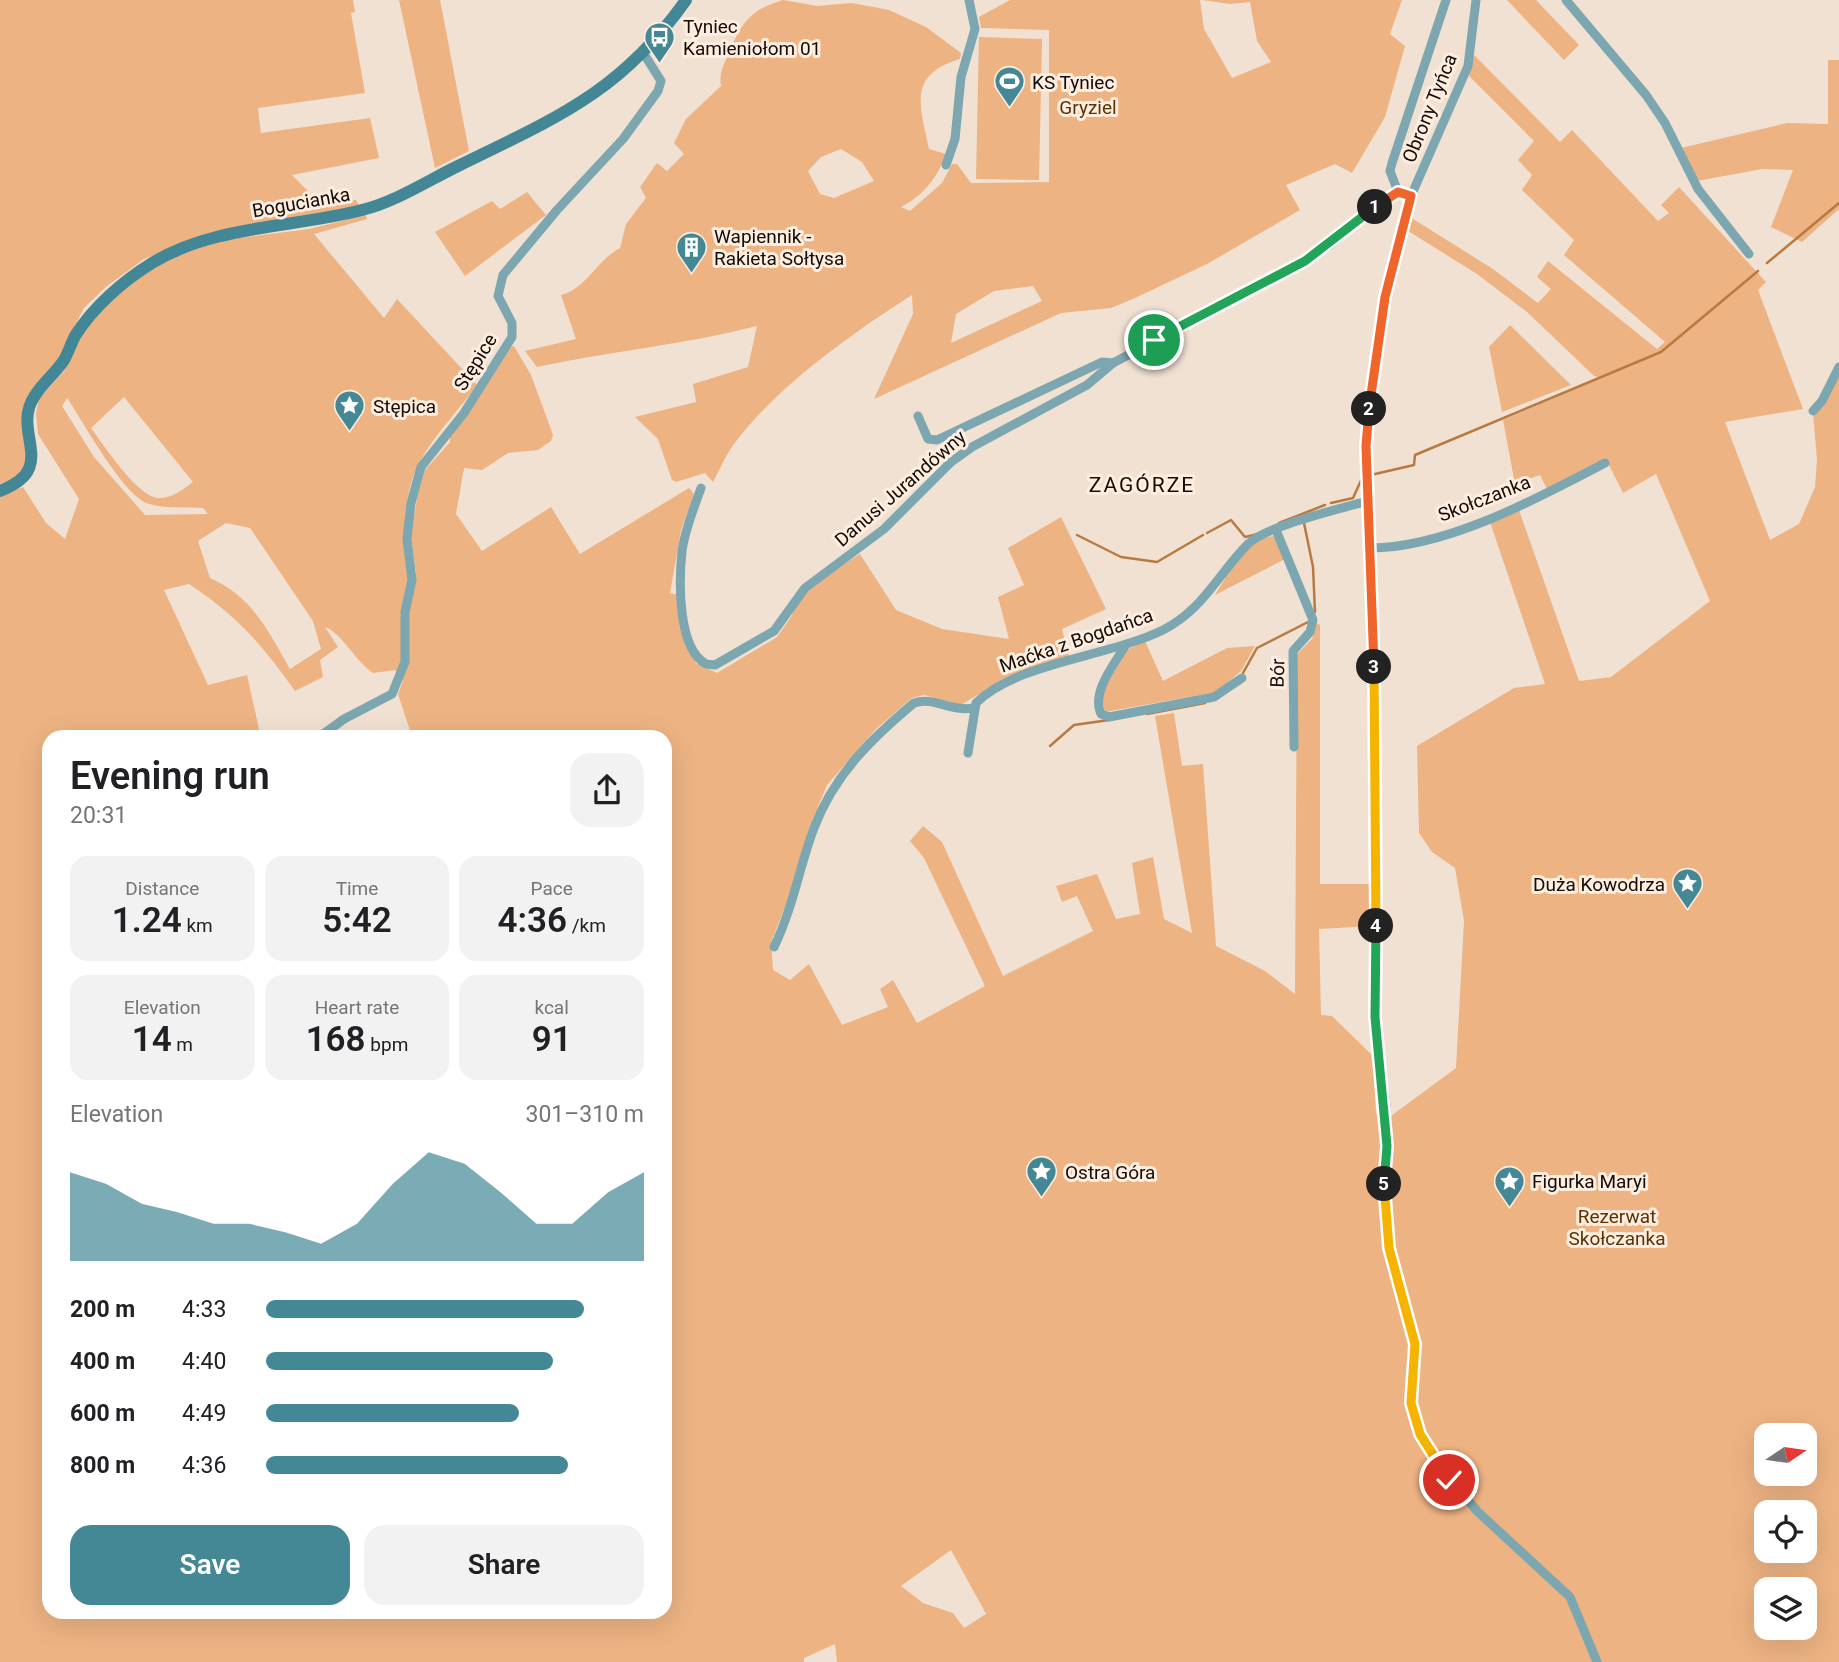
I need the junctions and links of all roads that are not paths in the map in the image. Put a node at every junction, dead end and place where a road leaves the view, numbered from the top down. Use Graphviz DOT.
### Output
graph roads {
  1 [pos="686,0"];
  2 [pos="969,0"];
  3 [pos="1447,0"];
  4 [pos="1476,0"];
  5 [pos="1566,0"];
  6 [pos="644,54"];
  7 [pos="946,165"];
  8 [pos="1398,192"];
  9 [pos="1411,196"];
  10 [pos="1749,254"];
  11 [pos="1113,363"];
  12 [pos="1839,367"];
  13 [pos="1813,411"];
  14 [pos="918,416"];
  15 [pos="1605,463"];
  16 [pos="701,488"];
  17 [pos="0,491"];
  18 [pos="1367,501"];
  19 [pos="1276,530"];
  20 [pos="1370,548"];
  21 [pos="1125,646"];
  22 [pos="1242,678"];
  23 [pos="974,708"];
  24 [pos="330,730"];
  25 [pos="1294,747"];
  26 [pos="968,753"];
  27 [pos="774,947"];
  28 [pos="1597,1662"];
  1 -- 6 [label="street, Bogucianka"];
  2 -- 7 [label="street"];
  3 -- 8 [label="street"];
  4 -- 9 [label="street, Obrony Tyńca"];
  5 -- 10 [label="street"];
  6 -- 17 [label="street, Bogucianka"];
  6 -- 24 [label="street, Stępice"];
  8 -- 9 [label="street"];
  8 -- 11 [label="street, Danusi Jurandówny"];
  9 -- 18 [label="street, Obrony Tyńca"];
  11 -- 14 [label="street"];
  11 -- 16 [label="street, Danusi Jurandówny"];
  12 -- 13 [label="street"];
  15 -- 20 [label="street, Skołczanka"];
  18 -- 19 [label="street, Maćka z Bogdańca"];
  18 -- 20 [label="street, Obrony Tyńca"];
  19 -- 21 [label="street, Maćka z Bogdańca"];
  19 -- 25 [label="street, Bór"];
  20 -- 28 [label="street, Obrony Tyńca"];
  21 -- 22 [label="street"];
  21 -- 23 [label="street, Maćka z Bogdańca"];
  23 -- 26 [label="street"];
  23 -- 27 [label="street"];
}
